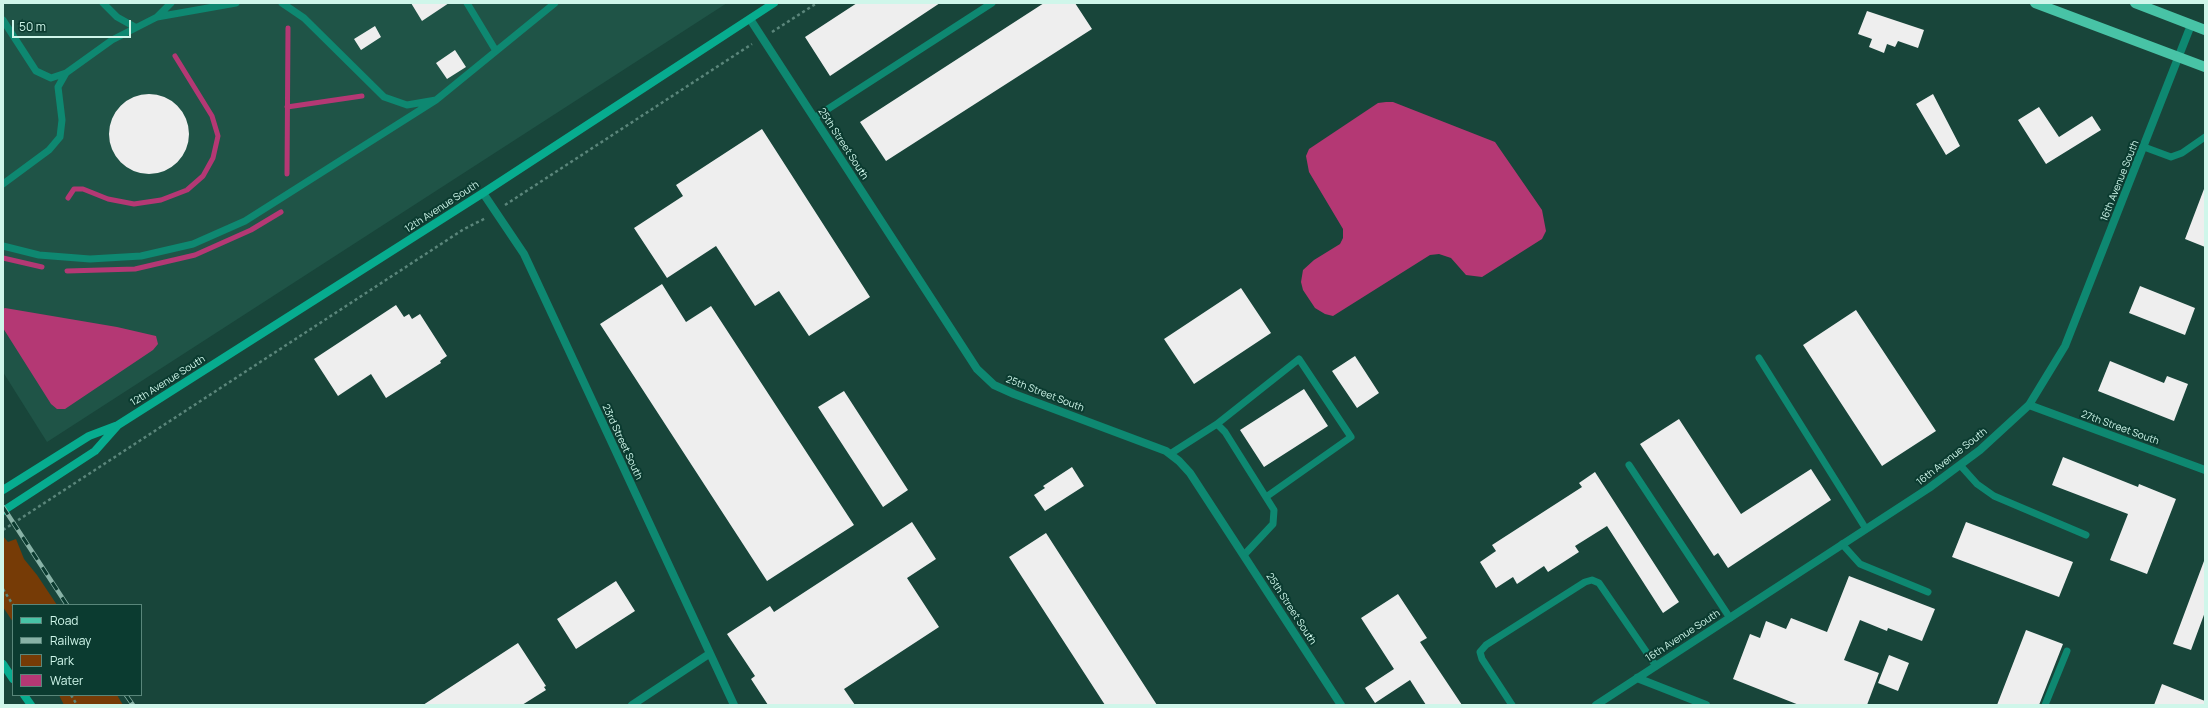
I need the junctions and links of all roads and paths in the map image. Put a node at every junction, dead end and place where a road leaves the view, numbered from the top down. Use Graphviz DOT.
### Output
graph roads {
  1 [pos="103,3"];
  2 [pos="171,3"];
  3 [pos="236,3"];
  4 [pos="282,3"];
  5 [pos="467,3"];
  6 [pos="555,3"];
  7 [pos="774,3"];
  8 [pos="817,3"];
  9 [pos="992,3"];
  10 [pos="2035,3"];
  11 [pos="2135,3"];
  12 [pos="157,17"];
  13 [pos="750,19"];
  14 [pos="3,20"];
  15 [pos="2191,25"];
  16 [pos="135,27"];
  17 [pos="2205,30"];
  18 [pos="762,38"];
  19 [pos="496,51"];
  20 [pos="2180,58"];
  21 [pos="2205,67"];
  22 [pos="66,73"];
  23 [pos="436,100"];
  24 [pos="814,118"];
  25 [pos="2205,137"];
  26 [pos="2144,147"];
  27 [pos="3,184"];
  28 [pos="483,193"];
  29 [pos="496,211"];
  30 [pos="3,246"];
  31 [pos="1759,358"];
  32 [pos="2029,405"];
  33 [pos="1217,424"];
  34 [pos="118,425"];
  35 [pos="1170,454"];
  36 [pos="1629,465"];
  37 [pos="1960,465"];
  38 [pos="2205,470"];
  39 [pos="3,490"];
  40 [pos="1266,497"];
  41 [pos="3,511"];
  42 [pos="1866,529"];
  43 [pos="3,530"];
  44 [pos="2086,535"];
  45 [pos="1842,544"];
  46 [pos="1244,555"];
  47 [pos="3,589"];
  48 [pos="1928,592"];
  49 [pos="12,604"];
  50 [pos="1730,618"];
  51 [pos="2067,650"];
  52 [pos="709,654"];
  53 [pos="3,664"];
  54 [pos="1656,666"];
  55 [pos="12,677"];
  56 [pos="1637,678"];
  57 [pos="25,696"];
  58 [pos="72,696"];
  59 [pos="31,705"];
  60 [pos="77,705"];
  61 [pos="632,705"];
  62 [pos="734,705"];
  63 [pos="1341,705"];
  64 [pos="1512,705"];
  65 [pos="1596,705"];
  66 [pos="1706,705"];
  67 [pos="2045,705"];
  1 -- 16 [label="lane"];
  2 -- 12 [label="lane"];
  3 -- 12 [label="lane"];
  4 -- 23 [label="lane"];
  5 -- 19 [label="lane"];
  6 -- 19 [label="lane"];
  7 -- 13 [label="street, 12th Avenue South"];
  8 -- 18 [label="path"];
  9 -- 24 [label="lane"];
  10 -- 20 [label="main road"];
  11 -- 15 [label="main road"];
  12 -- 16 [label="lane"];
  13 -- 18 [label="street, 25th Street South"];
  13 -- 28 [label="street, 12th Avenue South"];
  14 -- 22 [label="lane"];
  15 -- 17 [label="main road"];
  15 -- 20 [label="street, 16th Avenue South"];
  16 -- 22 [label="lane"];
  18 -- 24 [label="street, 25th Street South"];
  18 -- 29 [label="path"];
  19 -- 23 [label="lane"];
  20 -- 21 [label="main road"];
  20 -- 26 [label="street, 16th Avenue South"];
  22 -- 27 [label="lane"];
  23 -- 30 [label="lane"];
  24 -- 35 [label="street, 25th Street South"];
  25 -- 26 [label="lane"];
  26 -- 32 [label="street, 16th Avenue South"];
  28 -- 29 [label="street, 23rd Street South"];
  28 -- 34 [label="street, 12th Avenue South"];
  29 -- 43 [label="path"];
  29 -- 52 [label="street, 23rd Street South"];
  31 -- 42 [label="lane"];
  32 -- 37 [label="street, 16th Avenue South"];
  32 -- 38 [label="street, 27th Street South"];
  33 -- 35 [label="lane"];
  33 -- 40 [label="lane"];
  33 -- 40 [label="lane"];
  34 -- 39 [label="street, 12th Avenue South"];
  34 -- 41 [label="street, 12th Avenue South"];
  35 -- 46 [label="street, 25th Street South"];
  36 -- 50 [label="lane"];
  37 -- 42 [label="street, 16th Avenue South"];
  37 -- 44 [label="lane"];
  40 -- 46 [label="lane"];
  42 -- 45 [label="street, 16th Avenue South"];
  45 -- 48 [label="lane"];
  45 -- 50 [label="street, 16th Avenue South"];
  46 -- 63 [label="street, 25th Street South"];
  47 -- 49 [label="path"];
  50 -- 54 [label="street, 16th Avenue South"];
  51 -- 67 [label="lane"];
  52 -- 61 [label="street"];
  52 -- 62 [label="street, 23rd Street South"];
  53 -- 55 [label="street"];
  54 -- 56 [label="street, 16th Avenue South"];
  54 -- 64 [label="lane"];
  56 -- 65 [label="street, 16th Avenue South"];
  56 -- 66 [label="street"];
  57 -- 59 [label="street"];
  58 -- 60 [label="path"];
}
